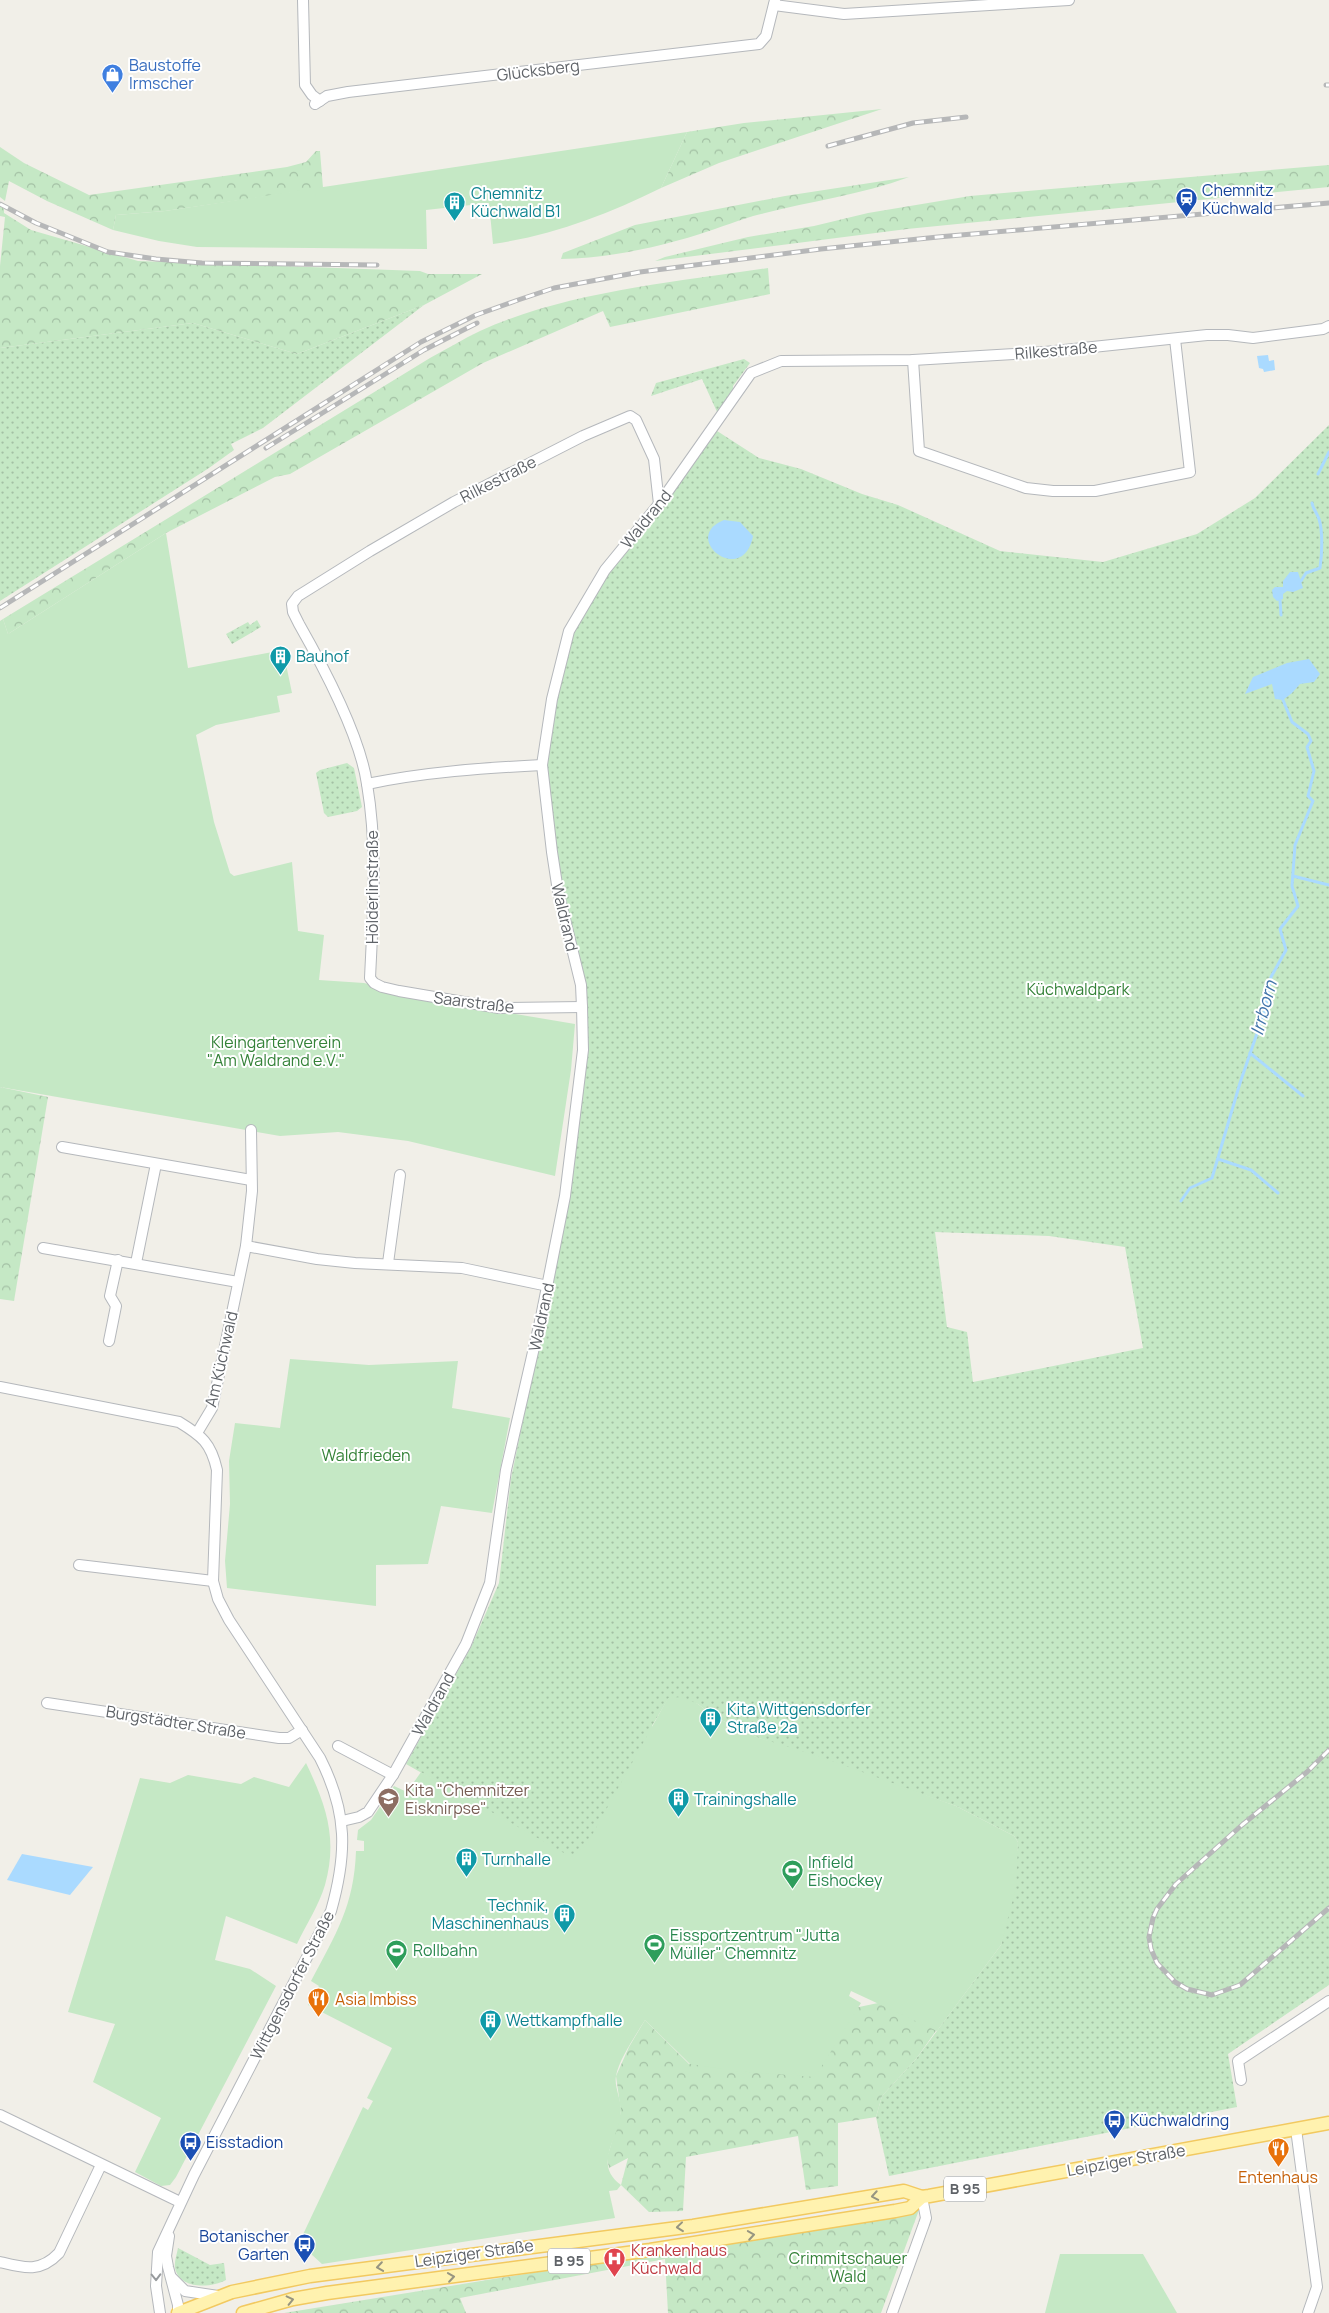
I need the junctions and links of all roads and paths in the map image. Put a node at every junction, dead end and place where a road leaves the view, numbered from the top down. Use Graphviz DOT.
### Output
graph roads {
  1 [pos="303,0"];
  2 [pos="1069,0"];
  3 [pos="775,3"];
  4 [pos="1329,326"];
  5 [pos="1175,339"];
  6 [pos="914,360"];
  7 [pos="782,361"];
  8 [pos="660,504"];
  9 [pos="292,604"];
  10 [pos="542,765"];
  11 [pos="367,784"];
  12 [pos="370,978"];
  13 [pos="582,1007"];
  14 [pos="251,1130"];
  15 [pos="62,1147"];
  16 [pos="156,1164"];
  17 [pos="400,1176"];
  18 [pos="251,1180"];
  19 [pos="246,1246"];
  20 [pos="43,1248"];
  21 [pos="118,1260"];
  22 [pos="136,1263"];
  23 [pos="388,1264"];
  24 [pos="238,1282"];
  25 [pos="548,1286"];
  26 [pos="109,1341"];
  27 [pos="0,1387"];
  28 [pos="196,1433"];
  29 [pos="79,1565"];
  30 [pos="213,1580"];
  31 [pos="47,1703"];
  32 [pos="302,1730"];
  33 [pos="338,1746"];
  34 [pos="392,1775"];
  35 [pos="342,1821"];
  36 [pos="1329,2001"];
  37 [pos="1241,2080"];
  38 [pos="0,2115"];
  39 [pos="1329,2123"];
  40 [pos="1296,2129"];
  41 [pos="101,2165"];
  42 [pos="922,2197"];
  43 [pos="180,2202"];
  44 [pos="170,2227"];
  45 [pos="0,2262"];
  46 [pos="170,2276"];
  47 [pos="218,2296"];
  48 [pos="160,2313"];
  49 [pos="178,2313"];
  50 [pos="243,2313"];
  51 [pos="892,2313"];
  52 [pos="1308,2313"];
  1 -- 3 [label="street, Glücksberg"];
  2 -- 3 [label="street"];
  4 -- 5 [label="street, Rilkestraße"];
  5 -- 6 [label="street, Rilkestraße"];
  5 -- 6 [label="street"];
  6 -- 7 [label="street, Rilkestraße"];
  7 -- 8 [label="street, Waldrand"];
  8 -- 9 [label="street, Rilkestraße"];
  8 -- 10 [label="street, Waldrand"];
  9 -- 11 [label="street, Hölderlinstraße"];
  10 -- 11 [label="street"];
  10 -- 13 [label="street, Waldrand"];
  11 -- 12 [label="street, Hölderlinstraße"];
  12 -- 13 [label="street, Saarstraße"];
  13 -- 25 [label="street, Waldrand"];
  14 -- 18 [label="street, Am Küchwald"];
  15 -- 16 [label="street"];
  16 -- 18 [label="street"];
  16 -- 22 [label="street"];
  17 -- 23 [label="street"];
  18 -- 19 [label="street, Am Küchwald"];
  19 -- 23 [label="street"];
  19 -- 24 [label="street, Am Küchwald"];
  20 -- 21 [label="street"];
  21 -- 22 [label="street"];
  21 -- 26 [label="street"];
  22 -- 24 [label="street"];
  23 -- 25 [label="street"];
  24 -- 28 [label="street, Am Küchwald"];
  25 -- 34 [label="street, Waldrand"];
  27 -- 28 [label="street, Wittgensdorfer Straße"];
  28 -- 30 [label="street, Wittgensdorfer Straße"];
  29 -- 30 [label="street"];
  30 -- 32 [label="street, Wittgensdorfer Straße"];
  31 -- 32 [label="street, Burgstädter Straße"];
  32 -- 35 [label="street, Wittgensdorfer Straße"];
  33 -- 34 [label="street"];
  34 -- 35 [label="street, Waldrand"];
  35 -- 43 [label="street, Wittgensdorfer Straße"];
  36 -- 37 [label="street"];
  38 -- 41 [label="street"];
  39 -- 40 [label="main road, Leipziger Straße / B 95"];
  40 -- 42 [label="main road, Leipziger Straße / B 95"];
  40 -- 52 [label="street"];
  41 -- 43 [label="street"];
  41 -- 45 [label="street"];
  42 -- 47 [label="main road, Leipziger Straße / B 95, one-way"];
  50 -- 42 [label="main road, Leipziger Straße / B 95, one-way"];
  42 -- 51 [label="street"];
  43 -- 44 [label="street, Wittgensdorfer Straße"];
  44 -- 46 [label="street, Wittgensdorfer Straße"];
  44 -- 48 [label="street, Wittgensdorfer Straße, one-way"];
  46 -- 47 [label="street"];
  46 -- 49 [label="street, Wittgensdorfer Straße"];
  47 -- 49 [label="main road, Leipziger Straße / B 95"];
}
